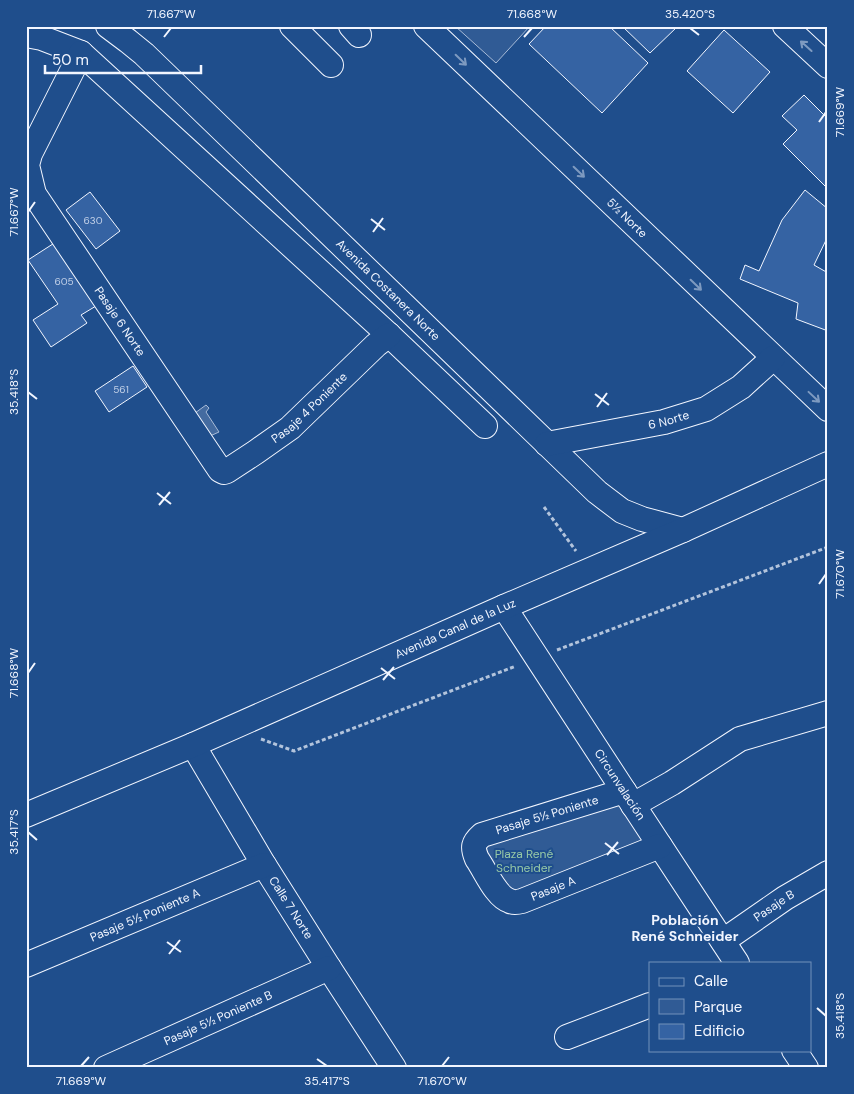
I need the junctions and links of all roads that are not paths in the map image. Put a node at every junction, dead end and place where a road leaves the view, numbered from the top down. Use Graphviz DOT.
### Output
graph roads {
  1 [pos="108,26"];
  2 [pos="292,26"];
  3 [pos="426,26"];
  4 [pos="785,26"];
  5 [pos="26,35"];
  6 [pos="81,53"];
  7 [pos="331,65"];
  8 [pos="828,66"];
  9 [pos="26,165"];
  10 [pos="389,335"];
  11 [pos="773,358"];
  12 [pos="828,409"];
  13 [pos="486,426"];
  14 [pos="547,444"];
  15 [pos="826,467"];
  16 [pos="222,471"];
  17 [pos="684,530"];
  18 [pos="504,607"];
  19 [pos="828,713"];
  20 [pos="193,745"];
  21 [pos="628,798"];
  22 [pos="26,815"];
  23 [pos="474,845"];
  24 [pos="660,846"];
  25 [pos="264,865"];
  26 [pos="828,874"];
  27 [pos="722,941"];
  28 [pos="736,962"];
  29 [pos="26,965"];
  30 [pos="329,968"];
  31 [pos="649,1005"];
  32 [pos="566,1037"];
  33 [pos="795,1052"];
  34 [pos="106,1068"];
  35 [pos="394,1068"];
  36 [pos="806,1068"];
  1 -- 14 [label="street, Avenida Costanera Norte"];
  2 -- 7 [label="street"];
  3 -- 11 [label="street, 5½ Norte, one-way"];
  8 -- 4 [label="street, one-way"];
  5 -- 6 [label="street"];
  6 -- 9 [label="street"];
  6 -- 10 [label="street"];
  9 -- 16 [label="street, Pasaje 6 Norte"];
  10 -- 13 [label="street"];
  10 -- 16 [label="street, Pasaje 4 Poniente"];
  11 -- 12 [label="street, 5½ Norte, one-way"];
  11 -- 14 [label="street, 6 Norte"];
  14 -- 17 [label="street, Avenida Costanera Norte"];
  15 -- 17 [label="street, Avenida Canal de la Luz"];
  17 -- 18 [label="street, Avenida Canal de la Luz"];
  18 -- 20 [label="street, Avenida Canal de la Luz"];
  18 -- 21 [label="street, Circunvalación"];
  19 -- 21 [label="street, Pasaje 5½ Poniente"];
  20 -- 22 [label="street, Avenida Canal de la Luz"];
  20 -- 25 [label="street, Calle 7 Norte"];
  21 -- 23 [label="street, Pasaje 5½ Poniente"];
  21 -- 24 [label="street, Circunvalación"];
  23 -- 24 [label="street, Pasaje A"];
  24 -- 27 [label="street, Circunvalación"];
  25 -- 29 [label="street, Pasaje 5½ Poniente A"];
  25 -- 30 [label="street, Calle 7 Norte"];
  26 -- 27 [label="street, Pasaje B"];
  27 -- 28 [label="street, Circunvalación"];
  30 -- 34 [label="street, Pasaje 5½ Poniente B"];
  30 -- 35 [label="street, Calle 7 Norte"];
  31 -- 32 [label="street"];
  33 -- 36 [label="street"];
}
